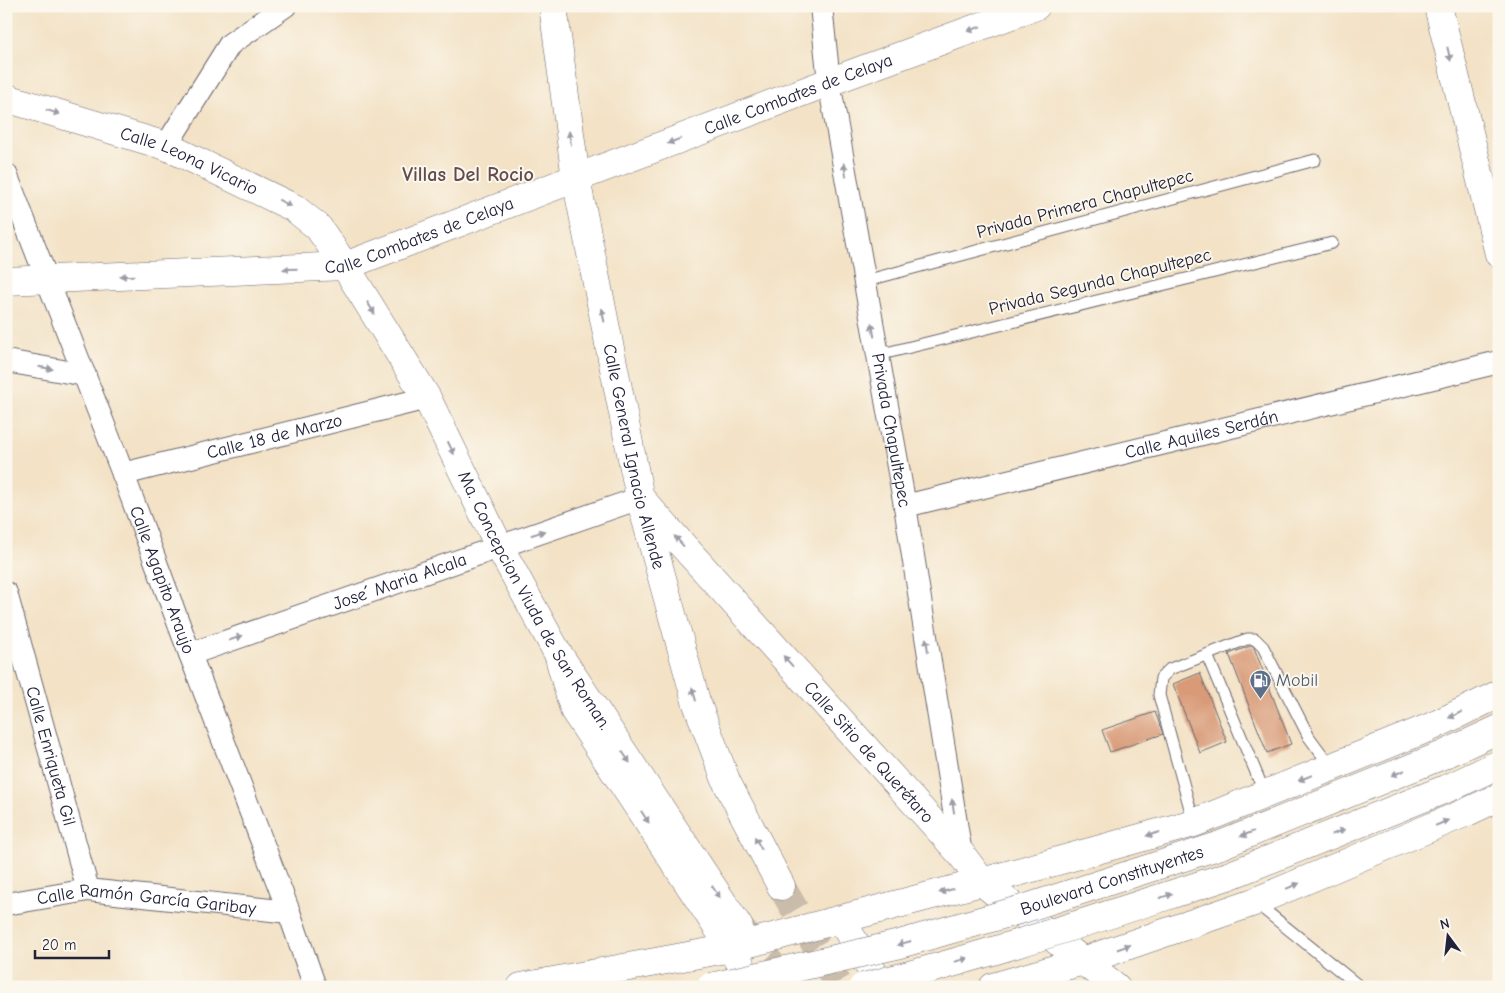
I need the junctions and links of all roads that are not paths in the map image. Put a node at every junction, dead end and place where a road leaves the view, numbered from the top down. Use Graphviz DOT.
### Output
graph roads {
  1 [pos="286,6"];
  2 [pos="553,6"];
  3 [pos="821,6"];
  4 [pos="1036,6"];
  5 [pos="1438,6"];
  6 [pos="829,82"];
  7 [pos="6,98"];
  8 [pos="166,146"];
  9 [pos="1314,160"];
  10 [pos="6,174"];
  11 [pos="576,178"];
  12 [pos="1332,243"];
  13 [pos="1499,254"];
  14 [pos="345,266"];
  15 [pos="48,279"];
  16 [pos="6,281"];
  17 [pos="864,281"];
  18 [pos="878,355"];
  19 [pos="6,361"];
  20 [pos="1499,362"];
  21 [pos="85,375"];
  22 [pos="427,398"];
  23 [pos="123,474"];
  24 [pos="640,498"];
  25 [pos="905,506"];
  26 [pos="499,546"];
  27 [pos="6,593"];
  28 [pos="190,654"];
  29 [pos="1207,655"];
  30 [pos="1499,694"];
  31 [pos="1499,729"];
  32 [pos="1499,764"];
  33 [pos="1331,767"];
  34 [pos="1265,794"];
  35 [pos="1499,797"];
  36 [pos="1194,823"];
  37 [pos="961,854"];
  38 [pos="982,882"];
  39 [pos="781,886"];
  40 [pos="88,890"];
  41 [pos="1254,902"];
  42 [pos="6,904"];
  43 [pos="289,912"];
  44 [pos="841,920"];
  45 [pos="735,938"];
  46 [pos="1083,961"];
  47 [pos="315,987"];
  48 [pos="521,987"];
  49 [pos="712,987"];
  50 [pos="753,987"];
  51 [pos="863,987"];
  52 [pos="882,987"];
  53 [pos="993,987"];
  54 [pos="1116,987"];
  55 [pos="1360,987"];
  1 -- 8 [label="street"];
  11 -- 2 [label="main road, Calle General Ignacio Allende, one-way"];
  3 -- 6 [label="street, Privada Chapultepec"];
  4 -- 6 [label="main road, Calle Combates de Celaya, one-way"];
  5 -- 13 [label="main road, one-way"];
  6 -- 11 [label="main road, Calle Combates de Celaya, one-way"];
  17 -- 6 [label="street, Privada Chapultepec, one-way"];
  7 -- 8 [label="main road, Calle Leona Vicario, one-way"];
  8 -- 14 [label="main road, Calle Leona Vicario, one-way"];
  9 -- 17 [label="lane, Privada Primera Chapultepec"];
  10 -- 15 [label="street, Calle Agapito Araujo"];
  11 -- 14 [label="main road, Calle Combates de Celaya"];
  24 -- 11 [label="main road, Calle General Ignacio Allende, one-way"];
  12 -- 18 [label="lane, Privada Segunda Chapultepec"];
  14 -- 15 [label="main road, Calle Combates de Celaya, one-way"];
  14 -- 22 [label="main road, Ma. Concepcion Viuda de San Roman., one-way"];
  15 -- 16 [label="main road, Calle Combates de Celaya"];
  15 -- 21 [label="street, Calle Agapito Araujo"];
  18 -- 17 [label="street, Privada Chapultepec, one-way"];
  18 -- 25 [label="street, Privada Chapultepec"];
  19 -- 21 [label="street, one-way"];
  20 -- 25 [label="street, Calle Aquiles Serdán"];
  21 -- 23 [label="street, Calle Agapito Araujo"];
  22 -- 23 [label="street, Calle 18 de Marzo"];
  22 -- 26 [label="main road, Ma. Concepcion Viuda de San Roman., one-way"];
  23 -- 28 [label="street, Calle Agapito Araujo"];
  26 -- 24 [label="street, Jose´ Maria Alcala, one-way"];
  37 -- 24 [label="main road, Calle Sitio de Querétaro, one-way"];
  39 -- 24 [label="main road, Calle General Ignacio Allende, one-way"];
  37 -- 25 [label="street, Privada Chapultepec, one-way"];
  28 -- 26 [label="street, Jose´ Maria Alcala, one-way"];
  26 -- 45 [label="main road, Ma. Concepcion Viuda de San Roman., one-way"];
  27 -- 40 [label="street, Calle Enriqueta Gil"];
  28 -- 43 [label="street, Calle Agapito Araujo"];
  29 -- 33 [label="lane"];
  29 -- 34 [label="lane"];
  29 -- 36 [label="lane"];
  30 -- 33 [label="main road, one-way"];
  31 -- 49 [label="main road, Boulevard Constituyentes, one-way, bridge"];
  51 -- 32 [label="main road, Boulevard Constituyentes, one-way, bridge"];
  33 -- 34 [label="main road, one-way"];
  34 -- 36 [label="main road"];
  41 -- 35 [label="main road, one-way"];
  36 -- 38 [label="main road, one-way"];
  37 -- 38 [label="main road, Calle Sitio de Querétaro"];
  38 -- 44 [label="main road, one-way"];
  38 -- 46 [label="main road, Calle Sitio de Querétaro"];
  40 -- 42 [label="street, Calle Ramón García Garibay"];
  40 -- 43 [label="street, Calle Ramón García Garibay"];
  46 -- 41 [label="main road, one-way"];
  41 -- 55 [label="lane"];
  43 -- 47 [label="street, Calle Agapito Araujo"];
  44 -- 45 [label="main road"];
  44 -- 52 [label="main road"];
  45 -- 48 [label="main road"];
  45 -- 50 [label="main road, Ma. Concepcion Viuda de San Roman."];
  46 -- 53 [label="main road"];
  46 -- 54 [label="main road, Calle Sitio de Querétaro"];
}
